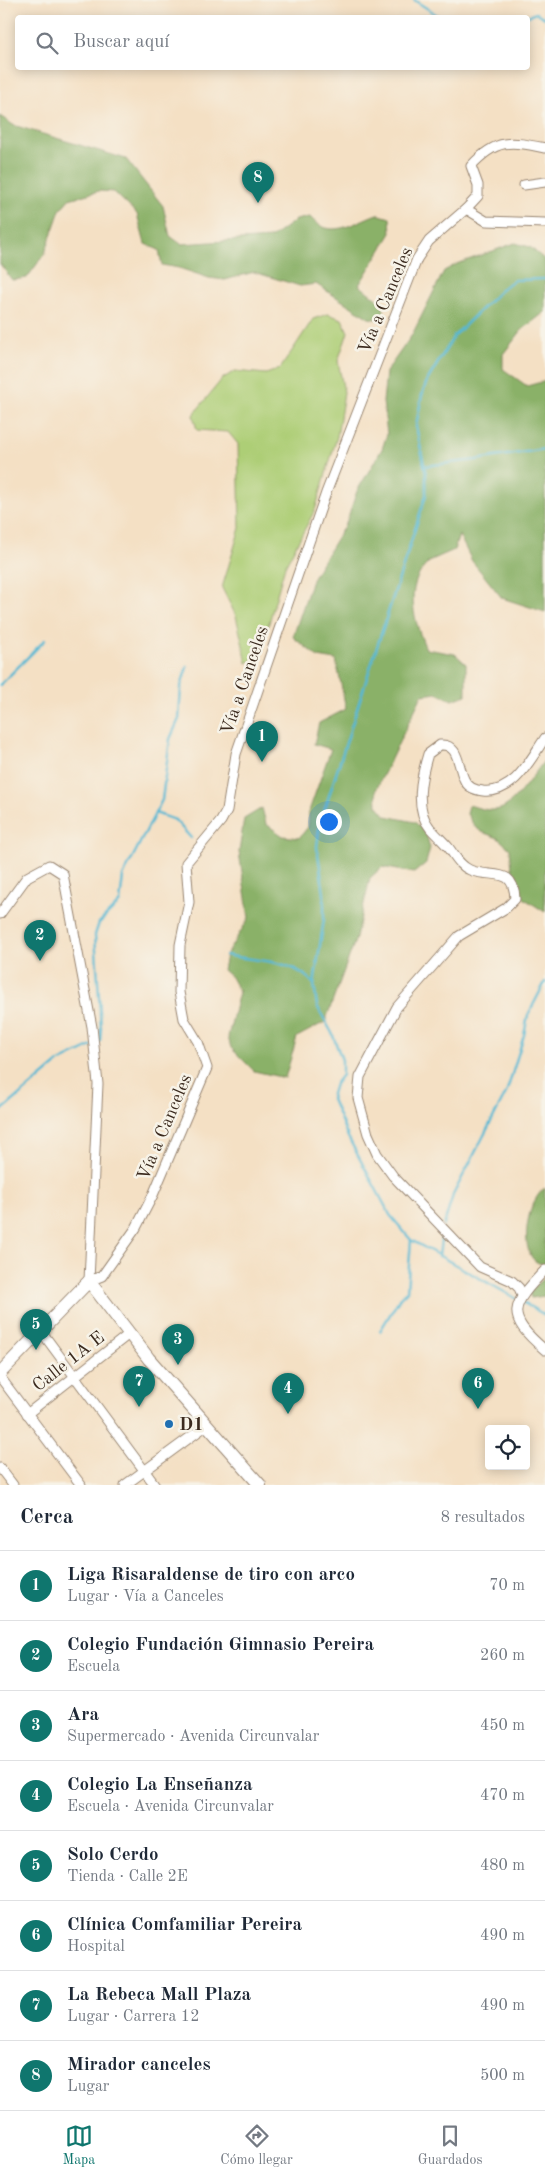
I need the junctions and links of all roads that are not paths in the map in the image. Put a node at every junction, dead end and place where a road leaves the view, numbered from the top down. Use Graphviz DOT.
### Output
graph roads {
  1 [pos="545,148"];
  2 [pos="545,182"];
  3 [pos="524,185"];
  4 [pos="466,210"];
  5 [pos="545,223"];
  6 [pos="545,738"];
  7 [pos="0,914"];
  8 [pos="545,1270"];
  9 [pos="89,1281"];
  10 [pos="522,1295"];
  11 [pos="41,1331"];
  12 [pos="129,1334"];
  13 [pos="545,1350"];
  14 [pos="0,1375"];
  15 [pos="75,1375"];
  16 [pos="28,1414"];
  17 [pos="207,1425"];
  18 [pos="0,1468"];
  19 [pos="145,1471"];
  20 [pos="13,1485"];
  21 [pos="81,1485"];
  22 [pos="126,1485"];
  23 [pos="155,1485"];
  24 [pos="260,1485"];
  1 -- 4 [label="street, Vía a Canceles"];
  2 -- 3 [label="street"];
  4 -- 5 [label="street"];
  4 -- 9 [label="street, Vía a Canceles"];
  6 -- 10 [label="street"];
  7 -- 9 [label="street"];
  8 -- 10 [label="street"];
  9 -- 11 [label="main road"];
  9 -- 12 [label="main road"];
  10 -- 13 [label="street"];
  11 -- 14 [label="main road"];
  11 -- 15 [label="street"];
  12 -- 15 [label="street, Calle 1A E"];
  12 -- 17 [label="main road"];
  14 -- 16 [label="street"];
  15 -- 16 [label="street, Calle 1A E"];
  15 -- 19 [label="street"];
  16 -- 21 [label="street"];
  17 -- 19 [label="street"];
  17 -- 24 [label="main road"];
  18 -- 20 [label="street"];
  19 -- 22 [label="street"];
  19 -- 23 [label="street"];
}
